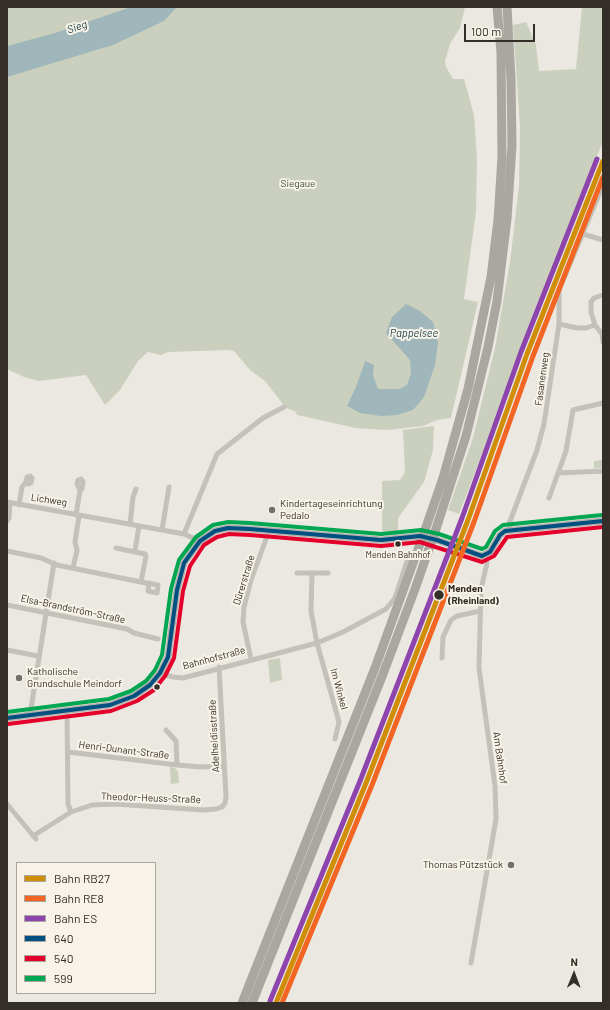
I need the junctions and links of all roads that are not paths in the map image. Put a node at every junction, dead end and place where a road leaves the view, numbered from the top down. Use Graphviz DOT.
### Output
graph roads {
  1 [pos="491,7"];
  2 [pos="497,7"];
  3 [pos="507,7"];
  4 [pos="501,74"];
  5 [pos="603,185"];
  6 [pos="583,234"];
  7 [pos="603,240"];
  8 [pos="603,296"];
  9 [pos="558,324"];
  10 [pos="595,325"];
  11 [pos="603,342"];
  12 [pos="603,403"];
  13 [pos="284,407"];
  14 [pos="603,471"];
  15 [pos="558,473"];
  16 [pos="26,482"];
  17 [pos="169,486"];
  18 [pos="136,489"];
  19 [pos="80,490"];
  20 [pos="549,498"];
  21 [pos="9,502"];
  22 [pos="19,505"];
  23 [pos="78,516"];
  24 [pos="7,521"];
  25 [pos="603,521"];
  26 [pos="130,524"];
  27 [pos="139,526"];
  28 [pos="162,530"];
  29 [pos="510,530"];
  30 [pos="269,531"];
  31 [pos="184,534"];
  32 [pos="428,538"];
  33 [pos="200,541"];
  34 [pos="116,548"];
  35 [pos="7,551"];
  36 [pos="135,551"];
  37 [pos="485,555"];
  38 [pos="409,556"];
  39 [pos="54,563"];
  40 [pos="73,568"];
  41 [pos="297,573"];
  42 [pos="312,573"];
  43 [pos="328,573"];
  44 [pos="141,582"];
  45 [pos="149,583"];
  46 [pos="7,605"];
  47 [pos="45,612"];
  48 [pos="480,612"];
  49 [pos="158,639"];
  50 [pos="317,643"];
  51 [pos="7,650"];
  52 [pos="38,656"];
  53 [pos="442,658"];
  54 [pos="251,659"];
  55 [pos="219,667"];
  56 [pos="160,673"];
  57 [pos="67,711"];
  58 [pos="30,715"];
  59 [pos="7,718"];
  60 [pos="166,730"];
  61 [pos="335,739"];
  62 [pos="68,752"];
  63 [pos="177,766"];
  64 [pos="224,766"];
  65 [pos="225,803"];
  66 [pos="7,804"];
  67 [pos="70,812"];
  68 [pos="471,963"];
  69 [pos="242,1003"];
  70 [pos="252,1003"];
  1 -- 4 [label="highway"];
  2 -- 4 [label="highway"];
  3 -- 32 [label="highway"];
  4 -- 32 [label="highway"];
  5 -- 6 [label="street, Fasanenweg"];
  6 -- 7 [label="street"];
  6 -- 9 [label="street, Fasanenweg"];
  8 -- 10 [label="street"];
  9 -- 10 [label="street"];
  9 -- 29 [label="street, Fasanenweg"];
  10 -- 11 [label="street"];
  12 -- 15 [label="street"];
  13 -- 31 [label="street"];
  14 -- 15 [label="street"];
  15 -- 20 [label="street"];
  16 -- 22 [label="street, Lichweg"];
  17 -- 28 [label="street"];
  18 -- 26 [label="street"];
  19 -- 23 [label="street, Lichweg"];
  21 -- 22 [label="street, Lichweg"];
  21 -- 24 [label="street"];
  22 -- 23 [label="street, Lichweg"];
  23 -- 26 [label="street, Lichweg"];
  23 -- 40 [label="street"];
  25 -- 29 [label="main road"];
  26 -- 27 [label="street, Lichweg"];
  27 -- 28 [label="street, Lichweg"];
  27 -- 36 [label="street"];
  28 -- 31 [label="street, Lichweg"];
  29 -- 37 [label="main road"];
  30 -- 33 [label="main road"];
  30 -- 37 [label="main road"];
  30 -- 54 [label="street, Dürerstraße"];
  31 -- 33 [label="street, Lichweg"];
  32 -- 69 [label="highway"];
  32 -- 70 [label="highway"];
  33 -- 56 [label="main road"];
  34 -- 36 [label="street"];
  35 -- 39 [label="street"];
  36 -- 44 [label="street"];
  37 -- 48 [label="street, Am Bahnhof"];
  38 -- 50 [label="street, Bahnhofstraße"];
  39 -- 40 [label="street"];
  39 -- 47 [label="street"];
  40 -- 44 [label="street"];
  41 -- 42 [label="street"];
  42 -- 43 [label="street"];
  42 -- 50 [label="street"];
  44 -- 45 [label="street"];
  46 -- 47 [label="street, Elsa-Brandström-Straße"];
  47 -- 49 [label="street, Elsa-Brandström-Straße"];
  47 -- 52 [label="street"];
  48 -- 53 [label="street"];
  48 -- 68 [label="street, Am Bahnhof"];
  50 -- 54 [label="street, Bahnhofstraße"];
  50 -- 61 [label="street, Im Winkel"];
  51 -- 52 [label="street"];
  52 -- 58 [label="street"];
  54 -- 55 [label="street, Bahnhofstraße"];
  55 -- 56 [label="street, Bahnhofstraße"];
  55 -- 64 [label="street, Adelheidisstraße"];
  56 -- 57 [label="main road"];
  57 -- 58 [label="main road"];
  57 -- 62 [label="street"];
  58 -- 59 [label="main road"];
  60 -- 63 [label="street, Henri-Dunant-Straße"];
  62 -- 63 [label="street, Henri-Dunant-Straße"];
  62 -- 67 [label="street"];
  63 -- 64 [label="street, Henri-Dunant-Straße"];
  64 -- 65 [label="street, Adelheidisstraße"];
  65 -- 67 [label="street, Theodor-Heuss-Straße"];
  66 -- 67 [label="street, Theodor-Heuss-Straße"];
}
